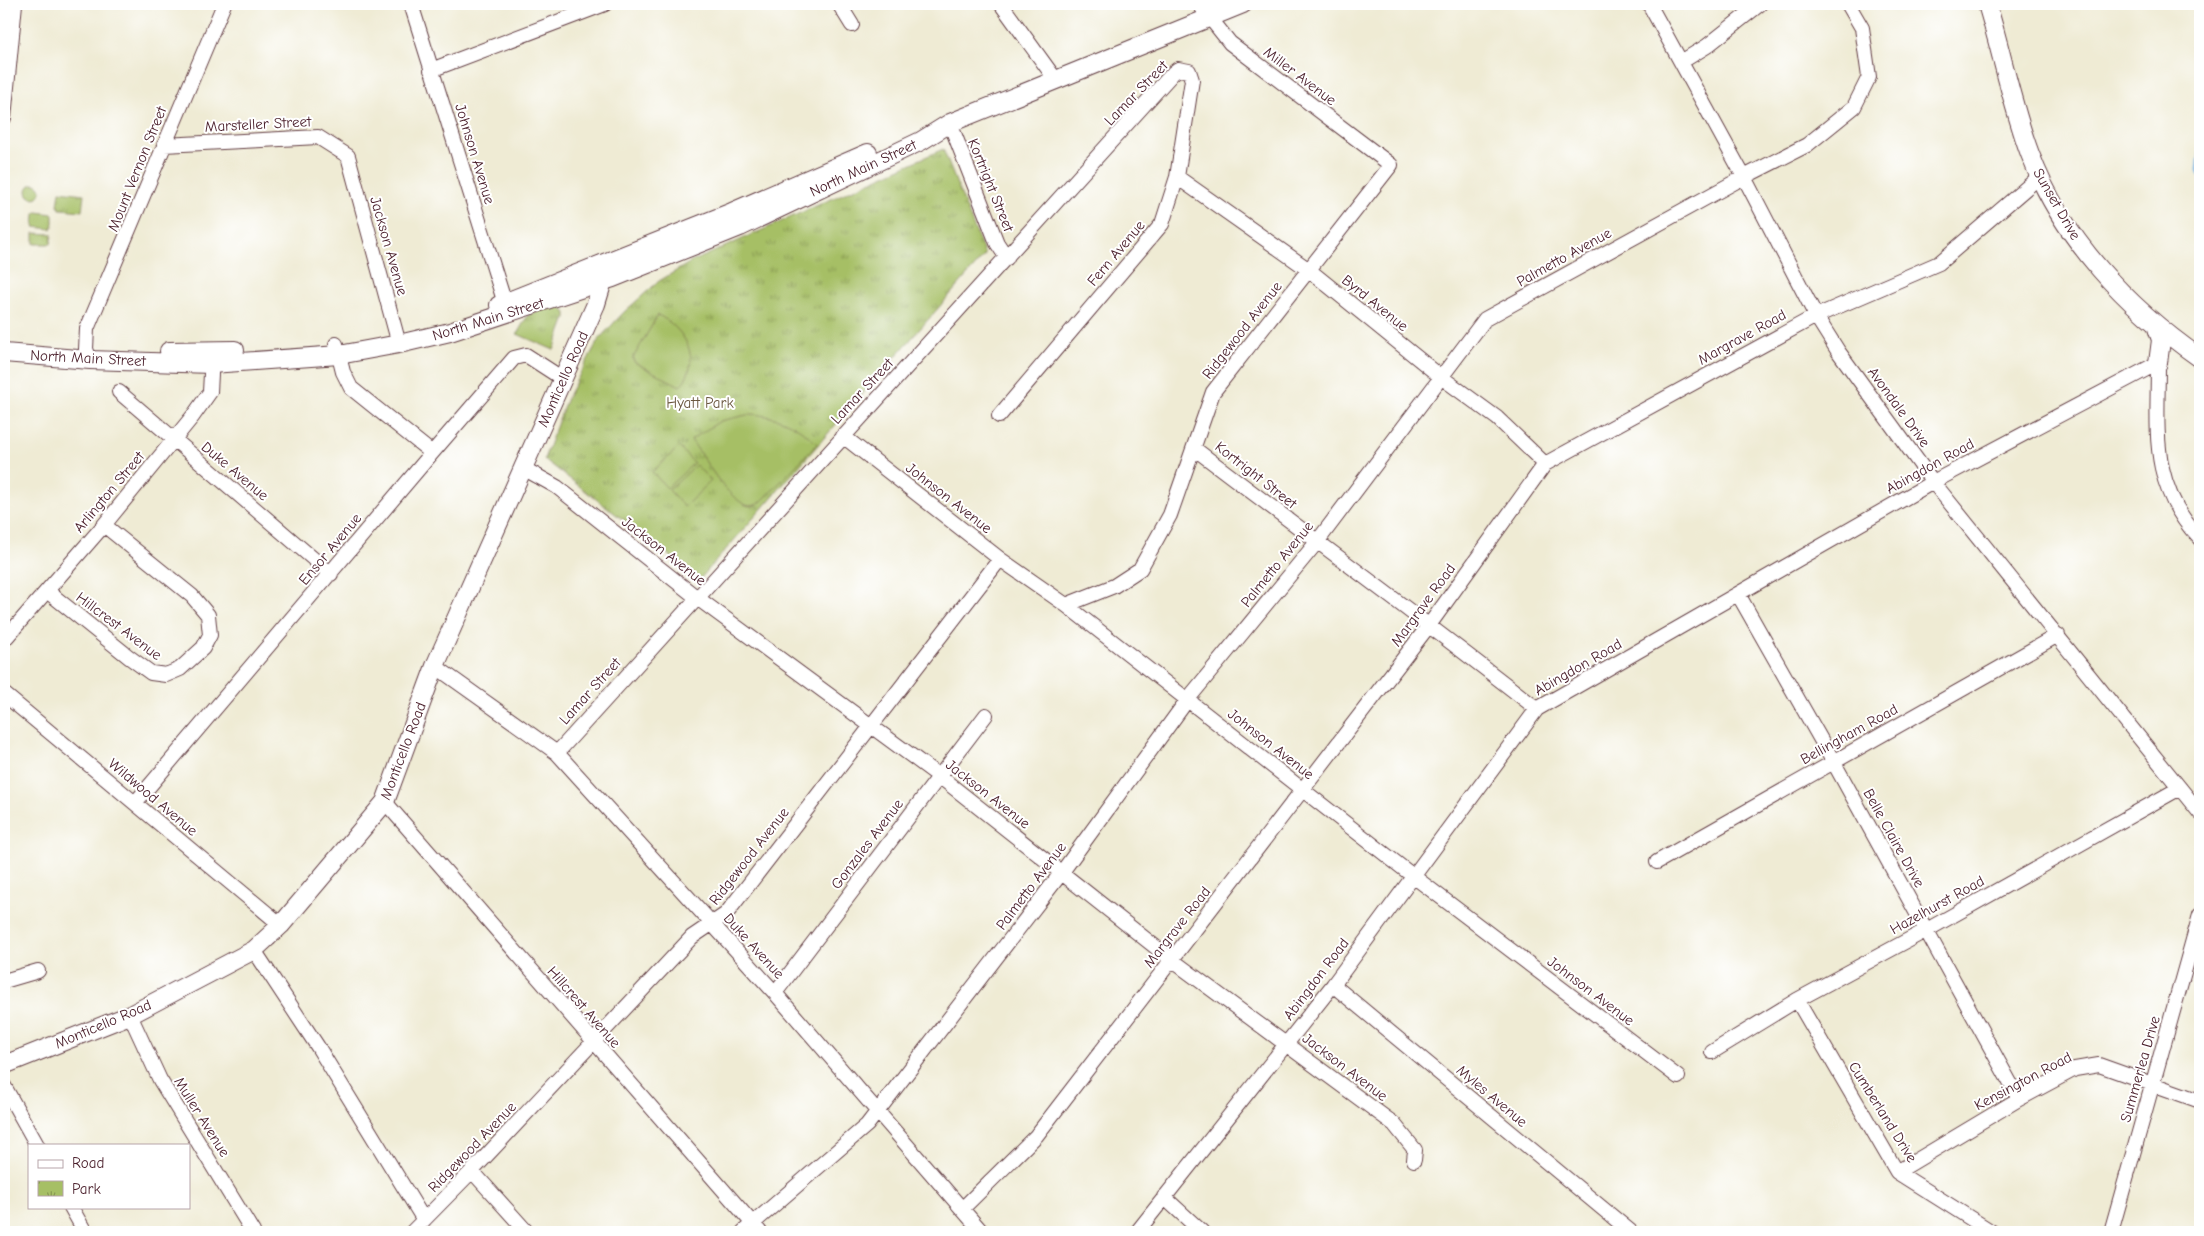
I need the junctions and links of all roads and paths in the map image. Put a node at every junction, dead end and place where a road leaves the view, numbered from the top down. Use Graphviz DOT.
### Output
graph roads {
  1 [pos="15,4"];
  2 [pos="224,4"];
  3 [pos="411,4"];
  4 [pos="605,4"];
  5 [pos="839,4"];
  6 [pos="1000,4"];
  7 [pos="1243,4"];
  8 [pos="1649,4"];
  9 [pos="1760,4"];
  10 [pos="1848,4"];
  11 [pos="1987,4"];
  12 [pos="1204,10"];
  13 [pos="852,25"];
  14 [pos="1681,62"];
  15 [pos="431,70"];
  16 [pos="1056,80"];
  17 [pos="1192,80"];
  18 [pos="4,118"];
  19 [pos="944,126"];
  20 [pos="164,145"];
  21 [pos="348,156"];
  22 [pos="1391,165"];
  23 [pos="1178,177"];
  24 [pos="1744,177"];
  25 [pos="2039,177"];
  26 [pos="1007,258"];
  27 [pos="1309,270"];
  28 [pos="602,273"];
  29 [pos="506,308"];
  30 [pos="1816,316"];
  31 [pos="2156,325"];
  32 [pos="398,340"];
  33 [pos="4,342"];
  34 [pos="337,349"];
  35 [pos="4,353"];
  36 [pos="88,354"];
  37 [pos="2196,355"];
  38 [pos="212,358"];
  39 [pos="2158,363"];
  40 [pos="1441,377"];
  41 [pos="563,379"];
  42 [pos="119,392"];
  43 [pos="999,416"];
  44 [pos="843,436"];
  45 [pos="173,440"];
  46 [pos="1195,448"];
  47 [pos="432,453"];
  48 [pos="1545,464"];
  49 [pos="523,468"];
  50 [pos="1933,482"];
  51 [pos="104,525"];
  52 [pos="2200,539"];
  53 [pos="1317,542"];
  54 [pos="1000,559"];
  55 [pos="331,574"];
  56 [pos="47,591"];
  57 [pos="1738,594"];
  58 [pos="696,597"];
  59 [pos="1066,605"];
  60 [pos="1430,624"];
  61 [pos="2058,635"];
  62 [pos="4,640"];
  63 [pos="435,666"];
  64 [pos="4,694"];
  65 [pos="1188,699"];
  66 [pos="1537,709"];
  67 [pos="986,715"];
  68 [pos="870,725"];
  69 [pos="557,753"];
  70 [pos="1833,761"];
  71 [pos="939,776"];
  72 [pos="2180,788"];
  73 [pos="1303,790"];
  74 [pos="385,802"];
  75 [pos="135,804"];
  76 [pos="2200,813"];
  77 [pos="1657,862"];
  78 [pos="1062,872"];
  79 [pos="1413,876"];
  80 [pos="2200,915"];
  81 [pos="713,924"];
  82 [pos="281,925"];
  83 [pos="1925,931"];
  84 [pos="254,950"];
  85 [pos="1172,960"];
  86 [pos="38,971"];
  87 [pos="4,981"];
  88 [pos="1332,985"];
  89 [pos="775,993"];
  90 [pos="1797,1000"];
  91 [pos="130,1015"];
  92 [pos="593,1042"];
  93 [pos="1287,1044"];
  94 [pos="1712,1052"];
  95 [pos="4,1065"];
  96 [pos="1678,1078"];
  97 [pos="2153,1084"];
  98 [pos="4,1086"];
  99 [pos="2019,1099"];
  100 [pos="2200,1101"];
  101 [pos="877,1110"];
  102 [pos="36,1144"];
  103 [pos="1414,1160"];
  104 [pos="472,1171"];
  105 [pos="1897,1172"];
  106 [pos="1164,1197"];
  107 [pos="72,1208"];
  108 [pos="962,1209"];
  109 [pos="424,1220"];
  110 [pos="752,1230"];
  111 [pos="85,1232"];
  112 [pos="253,1232"];
  113 [pos="412,1232"];
  114 [pos="527,1232"];
  115 [pos="982,1232"];
  116 [pos="1137,1232"];
  117 [pos="1202,1232"];
  118 [pos="1631,1232"];
  119 [pos="1992,1232"];
  120 [pos="2110,1232"];
  1 -- 18 [label="street"];
  2 -- 20 [label="street, Mount Vernon Street"];
  3 -- 15 [label="street, Johnson Avenue"];
  4 -- 15 [label="street"];
  5 -- 13 [label="street"];
  6 -- 16 [label="street"];
  7 -- 12 [label="main road, North Main Street"];
  8 -- 14 [label="street, Avondale Drive"];
  9 -- 14 [label="street"];
  10 -- 24 [label="street, Palmetto Avenue"];
  11 -- 25 [label="main road, Sunset Drive"];
  12 -- 16 [label="main road, North Main Street"];
  12 -- 22 [label="street, Miller Avenue"];
  14 -- 24 [label="street, Avondale Drive"];
  15 -- 29 [label="street, Johnson Avenue"];
  16 -- 19 [label="main road, North Main Street"];
  17 -- 23 [label="street, Fern Avenue"];
  17 -- 26 [label="street, Lamar Street"];
  19 -- 26 [label="street, Kortright Street"];
  19 -- 28 [label="main road, North Main Street"];
  20 -- 21 [label="street, Marsteller Street"];
  20 -- 36 [label="street, Mount Vernon Street"];
  21 -- 32 [label="street, Jackson Avenue"];
  22 -- 27 [label="street, Ridgewood Avenue"];
  23 -- 27 [label="street, Byrd Avenue"];
  23 -- 43 [label="street, Fern Avenue"];
  24 -- 30 [label="street, Avondale Drive"];
  24 -- 40 [label="street, Palmetto Avenue"];
  25 -- 30 [label="street, Margrave Road"];
  25 -- 31 [label="main road, Sunset Drive"];
  26 -- 44 [label="street, Lamar Street"];
  27 -- 40 [label="street, Byrd Avenue"];
  27 -- 46 [label="street, Ridgewood Avenue"];
  28 -- 29 [label="main road, North Main Street"];
  28 -- 41 [label="main road, Monticello Road"];
  29 -- 32 [label="main road, North Main Street"];
  30 -- 48 [label="street, Margrave Road"];
  30 -- 50 [label="street, Avondale Drive"];
  31 -- 37 [label="main road, Sunset Drive"];
  31 -- 39 [label="main road"];
  32 -- 34 [label="main road, North Main Street"];
  33 -- 36 [label="main road, North Main Street"];
  34 -- 38 [label="main road, North Main Street"];
  34 -- 47 [label="street"];
  35 -- 36 [label="main road, North Main Street"];
  36 -- 38 [label="main road, North Main Street"];
  37 -- 39 [label="main road"];
  38 -- 45 [label="street, Arlington Street"];
  39 -- 50 [label="street, Abingdon Road"];
  39 -- 52 [label="street"];
  40 -- 48 [label="street, Byrd Avenue"];
  40 -- 53 [label="street, Palmetto Avenue"];
  41 -- 47 [label="street, Ensor Avenue"];
  41 -- 49 [label="main road, Monticello Road"];
  42 -- 45 [label="street, Duke Avenue"];
  44 -- 54 [label="street, Johnson Avenue"];
  44 -- 58 [label="street, Lamar Street"];
  45 -- 51 [label="street, Arlington Street"];
  45 -- 55 [label="street, Duke Avenue"];
  46 -- 53 [label="street, Kortright Street"];
  46 -- 59 [label="street, Ridgewood Avenue"];
  47 -- 55 [label="street, Ensor Avenue"];
  48 -- 60 [label="street, Margrave Road"];
  49 -- 58 [label="street, Jackson Avenue"];
  49 -- 63 [label="main road, Monticello Road"];
  50 -- 57 [label="street, Abingdon Road"];
  50 -- 61 [label="street, Avondale Drive"];
  51 -- 56 [label="street, Arlington Street"];
  51 -- 56 [label="street, Hillcrest Avenue"];
  53 -- 60 [label="street, Kortright Street"];
  53 -- 65 [label="street, Palmetto Avenue"];
  54 -- 59 [label="street, Johnson Avenue"];
  54 -- 68 [label="street, Ridgewood Avenue"];
  55 -- 75 [label="street, Ensor Avenue"];
  56 -- 62 [label="street, Arlington Street"];
  57 -- 66 [label="street, Abingdon Road"];
  57 -- 70 [label="street, Belle Claire Drive"];
  58 -- 68 [label="street, Jackson Avenue"];
  58 -- 69 [label="street, Lamar Street"];
  59 -- 65 [label="street, Johnson Avenue"];
  60 -- 66 [label="street, Kortright Street"];
  60 -- 73 [label="street, Margrave Road"];
  61 -- 70 [label="street, Bellingham Road"];
  61 -- 72 [label="street, Avondale Drive"];
  63 -- 69 [label="street, Duke Avenue"];
  63 -- 74 [label="main road, Monticello Road"];
  64 -- 75 [label="street, Wildwood Avenue"];
  65 -- 73 [label="street, Johnson Avenue"];
  65 -- 78 [label="street, Palmetto Avenue"];
  66 -- 79 [label="street, Abingdon Road"];
  67 -- 71 [label="street, Gonzales Avenue"];
  68 -- 71 [label="street, Jackson Avenue"];
  68 -- 81 [label="street, Ridgewood Avenue"];
  69 -- 81 [label="street, Duke Avenue"];
  70 -- 77 [label="street, Bellingham Road"];
  70 -- 83 [label="street, Belle Claire Drive"];
  71 -- 78 [label="street, Jackson Avenue"];
  71 -- 89 [label="street, Gonzales Avenue"];
  72 -- 76 [label="street, Avondale Drive"];
  72 -- 83 [label="street, Hazelhurst Road"];
  73 -- 79 [label="street, Johnson Avenue"];
  73 -- 85 [label="street, Margrave Road"];
  74 -- 82 [label="main road, Monticello Road"];
  74 -- 92 [label="street, Hillcrest Avenue"];
  75 -- 82 [label="street, Wildwood Avenue"];
  78 -- 85 [label="street, Jackson Avenue"];
  78 -- 101 [label="street, Palmetto Avenue"];
  79 -- 88 [label="street, Abingdon Road"];
  79 -- 96 [label="street, Johnson Avenue"];
  80 -- 97 [label="street, Summerlea Drive"];
  81 -- 89 [label="street, Duke Avenue"];
  81 -- 92 [label="street, Ridgewood Avenue"];
  82 -- 84 [label="main road, Monticello Road"];
  83 -- 90 [label="street, Hazelhurst Road"];
  83 -- 99 [label="street, Belle Claire Drive"];
  84 -- 91 [label="main road, Monticello Road"];
  84 -- 109 [label="street"];
  85 -- 93 [label="street, Jackson Avenue"];
  85 -- 108 [label="street, Margrave Road"];
  86 -- 87 [label="street"];
  88 -- 93 [label="street, Abingdon Road"];
  88 -- 118 [label="street, Myles Avenue"];
  89 -- 101 [label="street, Duke Avenue"];
  90 -- 94 [label="street, Hazelhurst Road"];
  90 -- 105 [label="street, Cumberland Drive"];
  91 -- 95 [label="main road, Monticello Road"];
  91 -- 112 [label="street, Muller Avenue"];
  92 -- 104 [label="street, Ridgewood Avenue"];
  92 -- 110 [label="street, Hillcrest Avenue"];
  93 -- 103 [label="street, Jackson Avenue"];
  93 -- 106 [label="street, Abingdon Road"];
  97 -- 99 [label="street, Kensington Road"];
  97 -- 100 [label="street, Kensington Road"];
  97 -- 120 [label="street, Summerlea Drive"];
  98 -- 102 [label="street"];
  99 -- 105 [label="street, Kensington Road"];
  101 -- 108 [label="street, Duke Avenue"];
  101 -- 110 [label="street, Palmetto Avenue"];
  104 -- 109 [label="street, Ridgewood Avenue"];
  104 -- 114 [label="street"];
  105 -- 119 [label="street, Cumberland Drive"];
  106 -- 116 [label="street, Abingdon Road"];
  106 -- 117 [label="street"];
  107 -- 111 [label="street"];
  108 -- 115 [label="street, Duke Avenue"];
  109 -- 113 [label="street, Ridgewood Avenue"];
}
